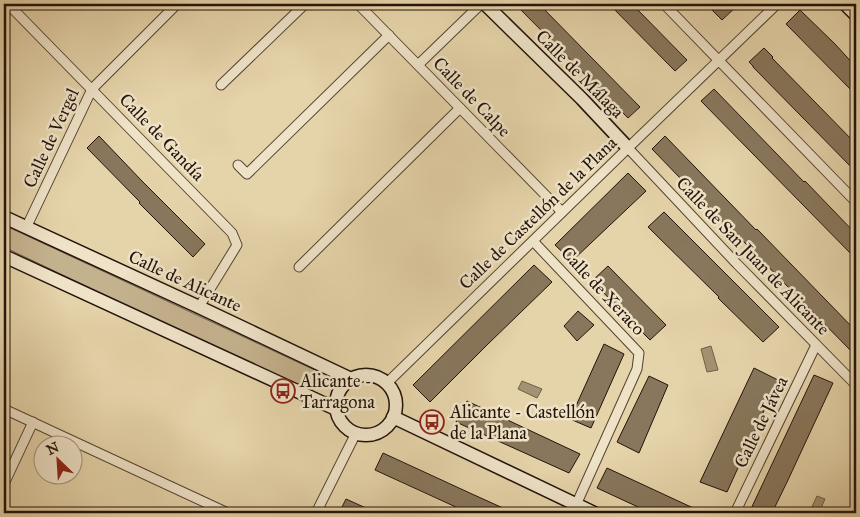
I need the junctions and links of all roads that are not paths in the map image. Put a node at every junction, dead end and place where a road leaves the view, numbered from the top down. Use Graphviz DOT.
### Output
graph roads {
  1 [pos="8,4"];
  2 [pos="177,4"];
  3 [pos="305,4"];
  4 [pos="358,4"];
  5 [pos="481,4"];
  6 [pos="485,4"];
  7 [pos="664,4"];
  8 [pos="777,4"];
  9 [pos="845,4"];
  10 [pos="856,15"];
  11 [pos="389,35"];
  12 [pos="718,60"];
  13 [pos="418,65"];
  14 [pos="221,85"];
  15 [pos="92,89"];
  16 [pos="460,108"];
  17 [pos="628,148"];
  18 [pos="238,165"];
  19 [pos="856,202"];
  20 [pos="562,212"];
  21 [pos="4,217"];
  22 [pos="26,228"];
  23 [pos="533,241"];
  24 [pos="4,256"];
  25 [pos="299,267"];
  26 [pos="199,307"];
  27 [pos="816,345"];
  28 [pos="351,379"];
  29 [pos="387,383"];
  30 [pos="856,386"];
  31 [pos="4,409"];
  32 [pos="336,410"];
  33 [pos="393,416"];
  34 [pos="32,422"];
  35 [pos="356,433"];
  36 [pos="4,484"];
  37 [pos="576,505"];
  38 [pos="228,513"];
  39 [pos="316,513"];
  40 [pos="594,513"];
  41 [pos="735,513"];
  1 -- 15 [label="street, Calle de Gandía"];
  2 -- 15 [label="street, Calle de Vergel"];
  3 -- 14 [label="street"];
  4 -- 11 [label="street, Calle de Calpe"];
  5 -- 13 [label="street"];
  6 -- 17 [label="street, Calle de Málaga"];
  7 -- 12 [label="street"];
  8 -- 12 [label="street, Calle de Castellón de la Plana"];
  9 -- 10 [label="street"];
  11 -- 13 [label="street, Calle de Calpe"];
  11 -- 18 [label="street"];
  12 -- 17 [label="street, Calle de Castellón de la Plana"];
  12 -- 19 [label="street"];
  13 -- 16 [label="street, Calle de Calpe"];
  15 -- 22 [label="street, Calle de Vergel"];
  15 -- 26 [label="street, Calle de Gandía"];
  16 -- 20 [label="street, Calle de Calpe"];
  16 -- 25 [label="street"];
  17 -- 20 [label="street, Calle de Castellón de la Plana"];
  17 -- 27 [label="street, Calle de San Juan de Alicante"];
  20 -- 23 [label="street, Calle de Castellón de la Plana"];
  21 -- 22 [label="street, Calle de Alicante"];
  22 -- 26 [label="street, Calle de Alicante"];
  23 -- 29 [label="street, Calle de Castellón de la Plana"];
  23 -- 37 [label="street, Calle de Xeraco"];
  24 -- 32 [label="street"];
  26 -- 28 [label="street, Calle de Alicante"];
  27 -- 30 [label="street, Calle de San Juan de Alicante"];
  27 -- 41 [label="street, Calle de Jávea"];
  28 -- 29 [label="street"];
  28 -- 32 [label="street"];
  29 -- 33 [label="street"];
  31 -- 34 [label="street"];
  32 -- 35 [label="street"];
  33 -- 35 [label="street"];
  33 -- 37 [label="street"];
  34 -- 36 [label="street"];
  34 -- 38 [label="street"];
  35 -- 39 [label="street"];
  37 -- 40 [label="street"];
}
